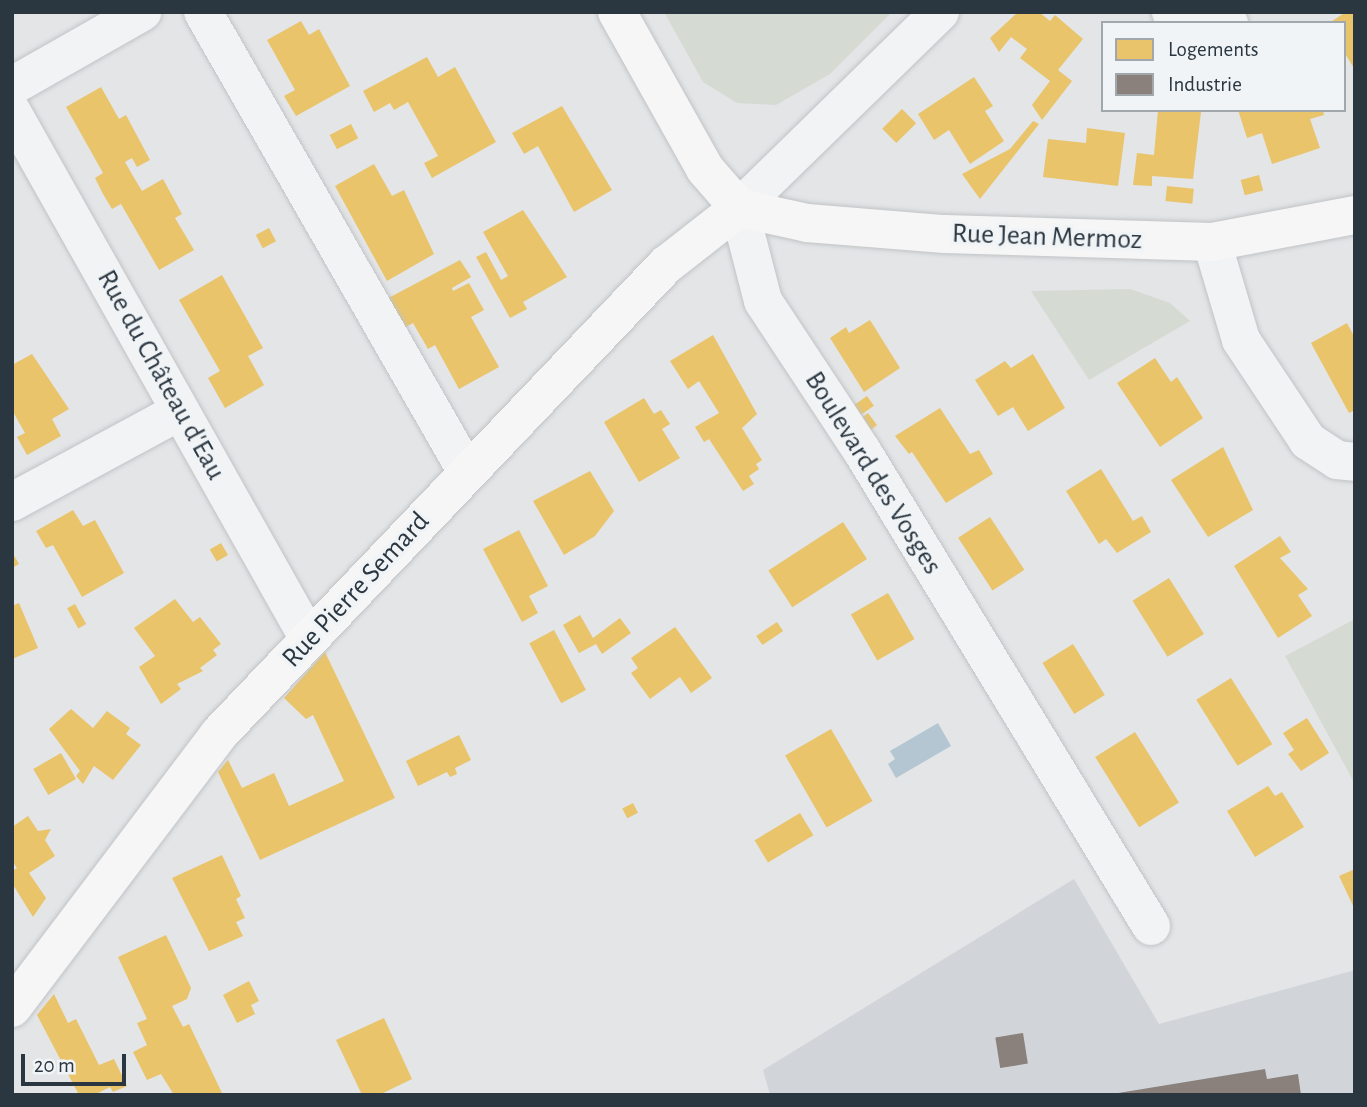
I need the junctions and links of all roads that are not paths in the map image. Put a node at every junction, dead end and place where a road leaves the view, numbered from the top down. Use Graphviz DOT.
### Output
graph roads {
  1 [pos="142,12"];
  2 [pos="203,12"];
  3 [pos="617,12"];
  4 [pos="940,12"];
  5 [pos="1171,12"];
  6 [pos="1218,21"];
  7 [pos="12,86"];
  8 [pos="12,112"];
  9 [pos="738,208"];
  10 [pos="1355,215"];
  11 [pos="1212,242"];
  12 [pos="180,411"];
  13 [pos="1355,462"];
  14 [pos="467,472"];
  15 [pos="12,502"];
  16 [pos="309,639"];
  17 [pos="1151,926"];
  18 [pos="12,1008"];
  1 -- 7 [label="street"];
  2 -- 14 [label="street"];
  3 -- 9 [label="main road, Boulevard des Vosges"];
  4 -- 9 [label="street"];
  5 -- 6 [label="street"];
  8 -- 12 [label="street, Rue du Château d'Eau"];
  9 -- 11 [label="main road, Rue Jean Mermoz"];
  9 -- 14 [label="main road, Rue Pierre Semard"];
  9 -- 17 [label="street, Boulevard des Vosges"];
  10 -- 11 [label="main road, Rue Jean Mermoz"];
  11 -- 13 [label="street"];
  12 -- 15 [label="street"];
  12 -- 16 [label="street, Rue du Château d'Eau"];
  14 -- 16 [label="main road, Rue Pierre Semard"];
  16 -- 18 [label="main road, Rue Pierre Semard"];
}
